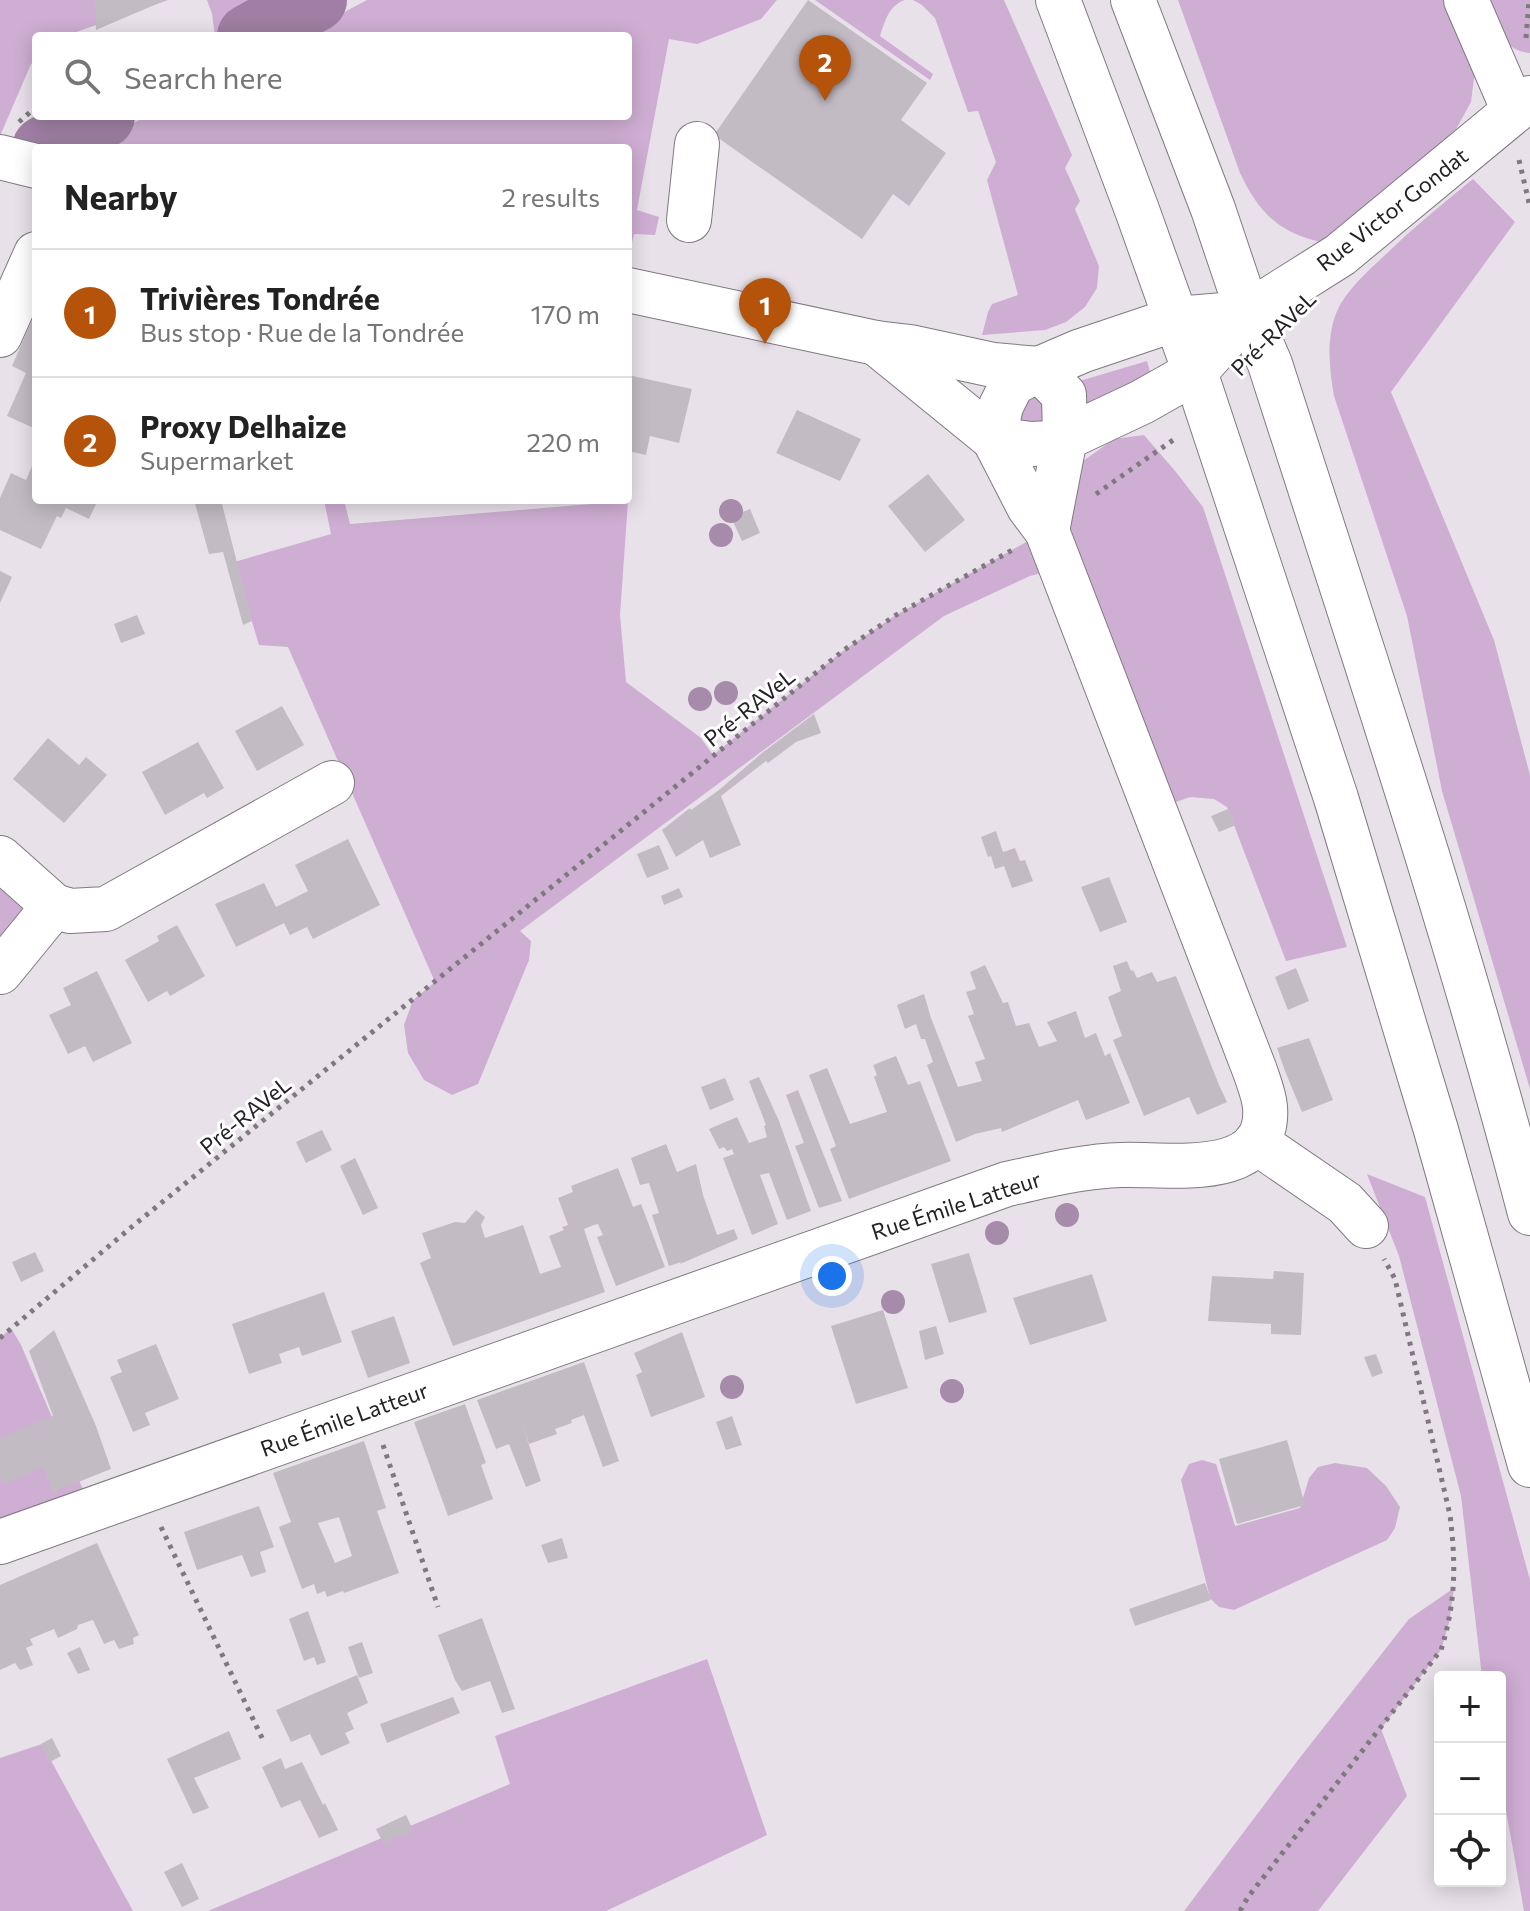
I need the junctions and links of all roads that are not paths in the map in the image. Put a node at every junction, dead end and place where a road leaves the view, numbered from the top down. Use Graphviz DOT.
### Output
graph roads {
  1 [pos="1058,0"];
  2 [pos="1133,0"];
  3 [pos="1466,0"];
  4 [pos="1522,104"];
  5 [pos="697,144"];
  6 [pos="0,157"];
  7 [pos="32,165"];
  8 [pos="689,220"];
  9 [pos="32,263"];
  10 [pos="632,291"];
  11 [pos="1248,313"];
  12 [pos="1176,319"];
  13 [pos="0,335"];
  14 [pos="876,343"];
  15 [pos="1039,369"];
  16 [pos="1195,372"];
  17 [pos="1065,438"];
  18 [pos="994,439"];
  19 [pos="1047,531"];
  20 [pos="332,783"];
  21 [pos="0,858"];
  22 [pos="54,906"];
  23 [pos="0,972"];
  24 [pos="1256,1142"];
  25 [pos="1530,1213"];
  26 [pos="1366,1226"];
  27 [pos="1530,1465"];
  28 [pos="0,1542"];
  1 -- 12 [label="main road"];
  2 -- 11 [label="main road"];
  3 -- 4 [label="main road"];
  4 -- 11 [label="main road, Rue Victor Gondat"];
  5 -- 8 [label="main road"];
  6 -- 7 [label="main road"];
  9 -- 13 [label="main road"];
  10 -- 14 [label="main road"];
  11 -- 12 [label="main road"];
  11 -- 16 [label="main road"];
  11 -- 25 [label="main road"];
  12 -- 15 [label="main road"];
  12 -- 16 [label="main road"];
  14 -- 15 [label="main road"];
  14 -- 18 [label="main road"];
  15 -- 17 [label="main road"];
  15 -- 18 [label="main road"];
  16 -- 17 [label="main road"];
  16 -- 27 [label="main road"];
  17 -- 18 [label="main road"];
  17 -- 19 [label="main road"];
  18 -- 19 [label="main road"];
  19 -- 24 [label="main road"];
  20 -- 22 [label="main road"];
  21 -- 22 [label="main road"];
  22 -- 23 [label="main road"];
  24 -- 26 [label="main road"];
  24 -- 28 [label="main road, Rue Émile Latteur"];
}
